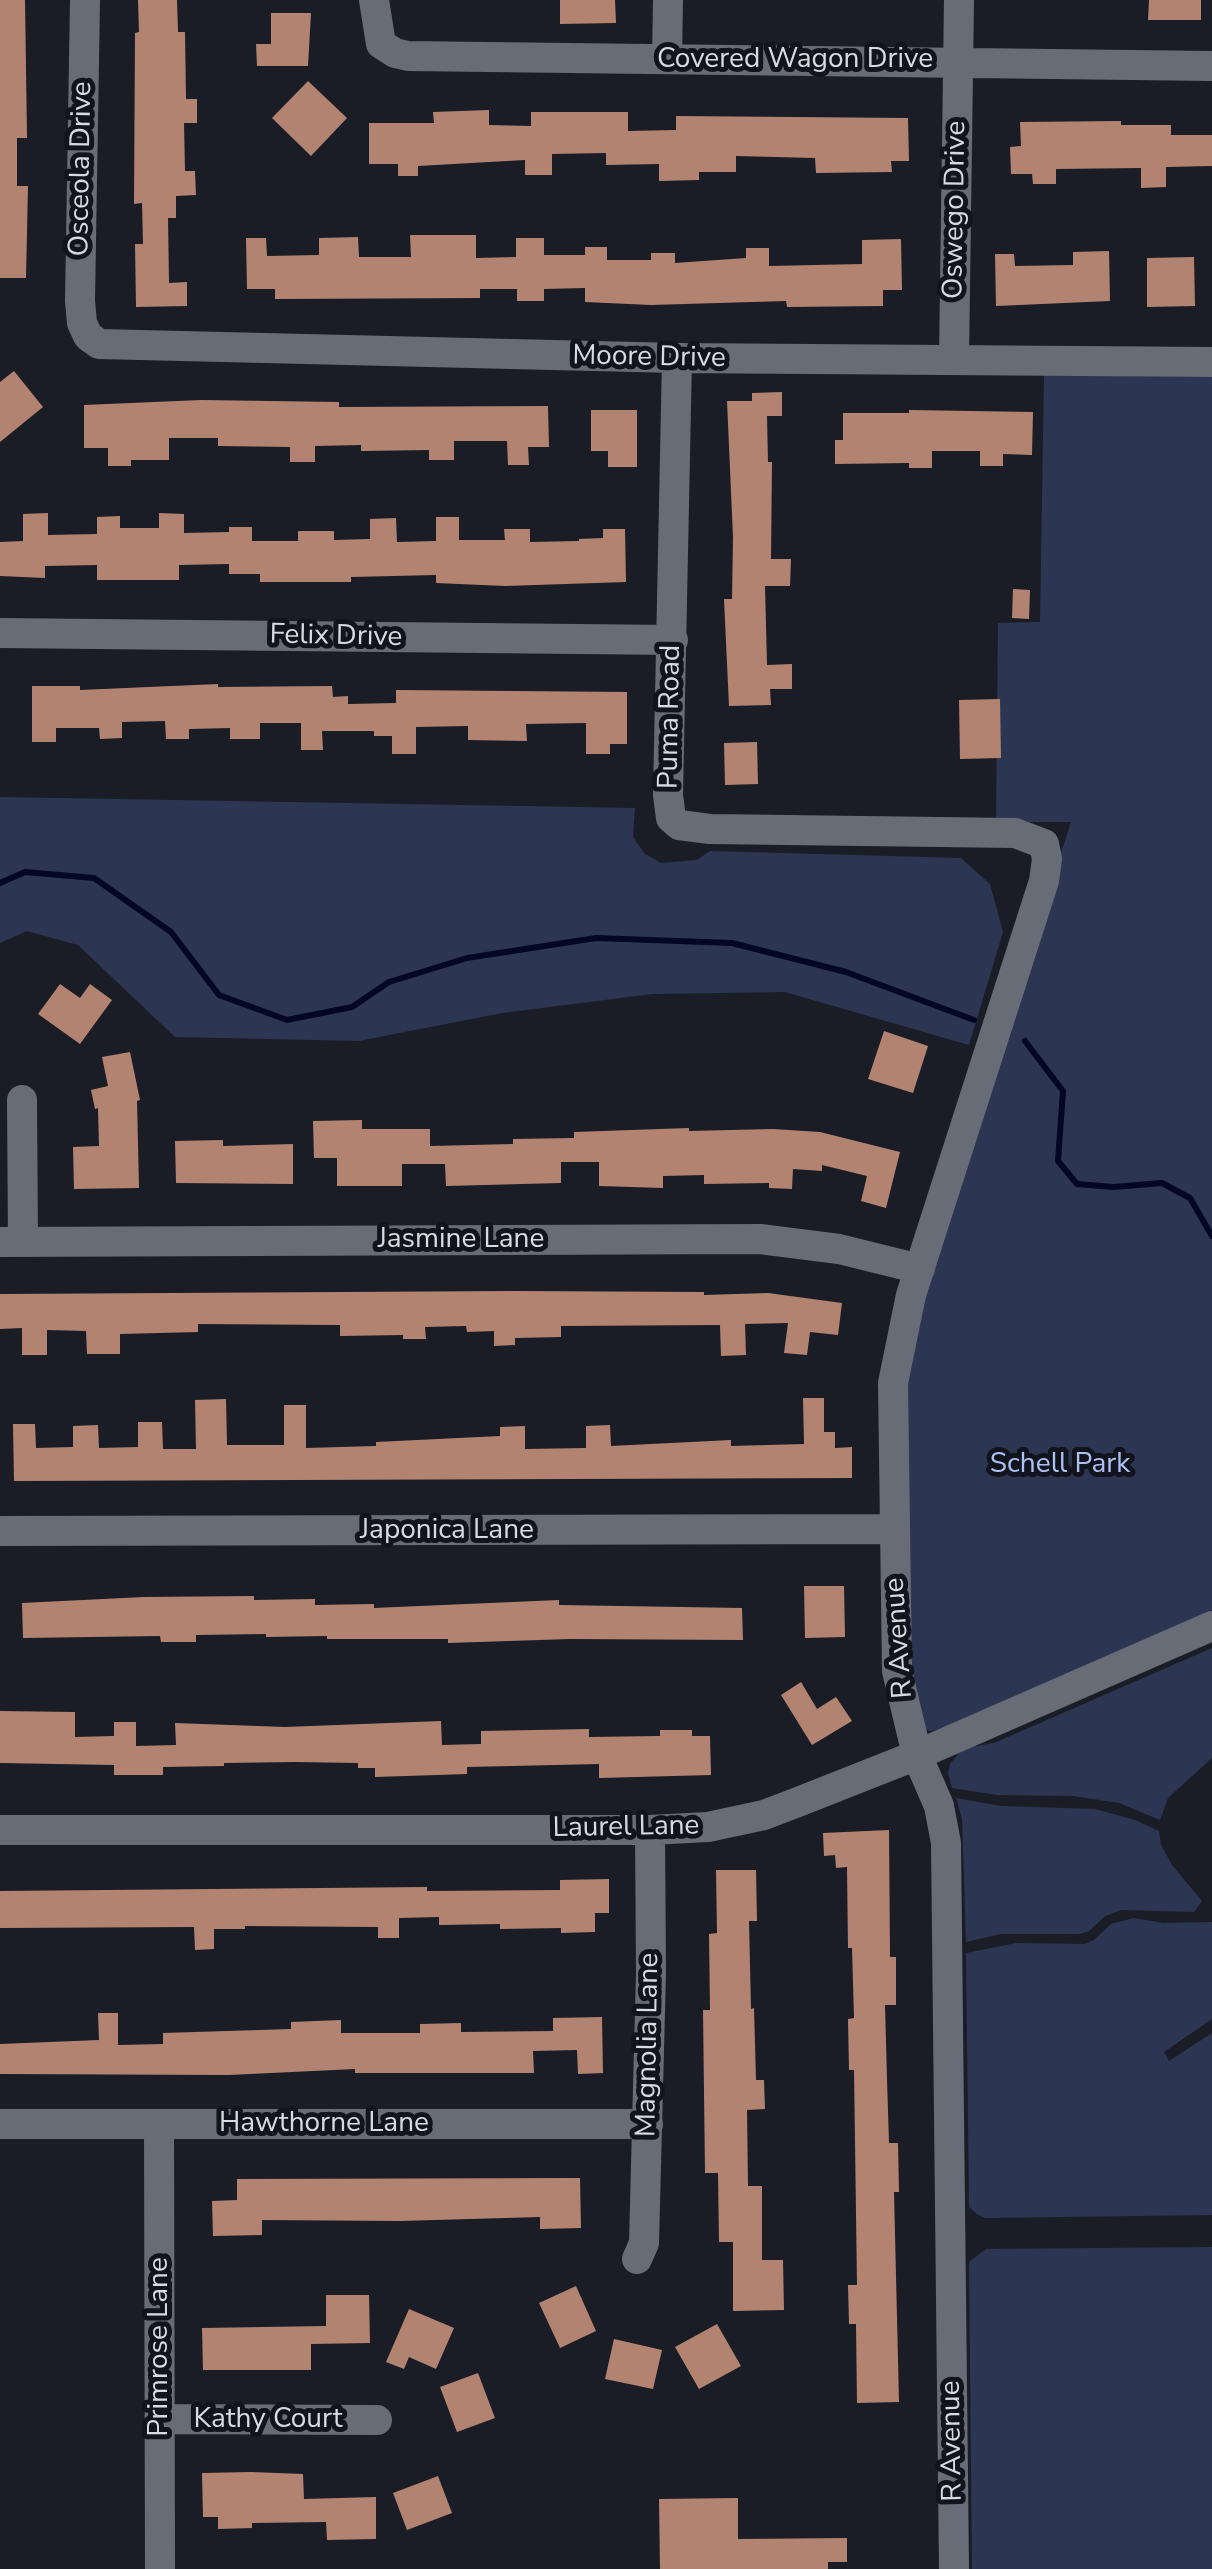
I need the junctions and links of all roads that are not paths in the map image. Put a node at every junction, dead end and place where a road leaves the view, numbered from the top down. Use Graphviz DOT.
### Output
graph roads {
  1 [pos="85,0"];
  2 [pos="374,0"];
  3 [pos="668,0"];
  4 [pos="958,0"];
  5 [pos="667,60"];
  6 [pos="958,62"];
  7 [pos="1212,66"];
  8 [pos="88,336"];
  9 [pos="676,358"];
  10 [pos="954,359"];
  11 [pos="1212,362"];
  12 [pos="0,633"];
  13 [pos="673,640"];
  14 [pos="1044,844"];
  15 [pos="22,1100"];
  16 [pos="11,1242"];
  17 [pos="920,1269"];
  18 [pos="894,1530"];
  19 [pos="0,1531"];
  20 [pos="1212,1626"];
  21 [pos="917,1754"];
  22 [pos="0,1830"];
  23 [pos="650,1830"];
  24 [pos="0,2124"];
  25 [pos="159,2124"];
  26 [pos="648,2124"];
  27 [pos="637,2259"];
  28 [pos="160,2419"];
  29 [pos="377,2420"];
  30 [pos="160,2569"];
  31 [pos="954,2569"];
  1 -- 8 [label="street, Osceola Drive"];
  2 -- 5 [label="street, Covered Wagon Drive"];
  3 -- 5 [label="street"];
  4 -- 6 [label="street, Oswego Drive"];
  5 -- 6 [label="street, Covered Wagon Drive"];
  6 -- 7 [label="street, Covered Wagon Drive"];
  6 -- 10 [label="street, Oswego Drive"];
  8 -- 9 [label="street, Moore Drive"];
  9 -- 10 [label="street, Moore Drive"];
  9 -- 13 [label="street, Puma Road"];
  10 -- 11 [label="street, Moore Drive"];
  12 -- 13 [label="street, Felix Drive"];
  13 -- 14 [label="street, Puma Road"];
  14 -- 17 [label="street, R Avenue"];
  15 -- 16 [label="street"];
  16 -- 17 [label="street, Jasmine Lane"];
  17 -- 18 [label="street, R Avenue"];
  18 -- 19 [label="street, Japonica Lane"];
  18 -- 21 [label="street, R Avenue"];
  20 -- 21 [label="street, Laurel Lane"];
  21 -- 23 [label="street, Laurel Lane"];
  21 -- 31 [label="street, R Avenue"];
  22 -- 23 [label="street, Laurel Lane"];
  23 -- 26 [label="street, Magnolia Lane"];
  24 -- 25 [label="street, Hawthorne Lane"];
  25 -- 26 [label="street, Hawthorne Lane"];
  25 -- 28 [label="street, Primrose Lane"];
  26 -- 27 [label="street, Magnolia Lane"];
  28 -- 29 [label="street, Kathy Court"];
  28 -- 30 [label="street, Primrose Lane"];
}
